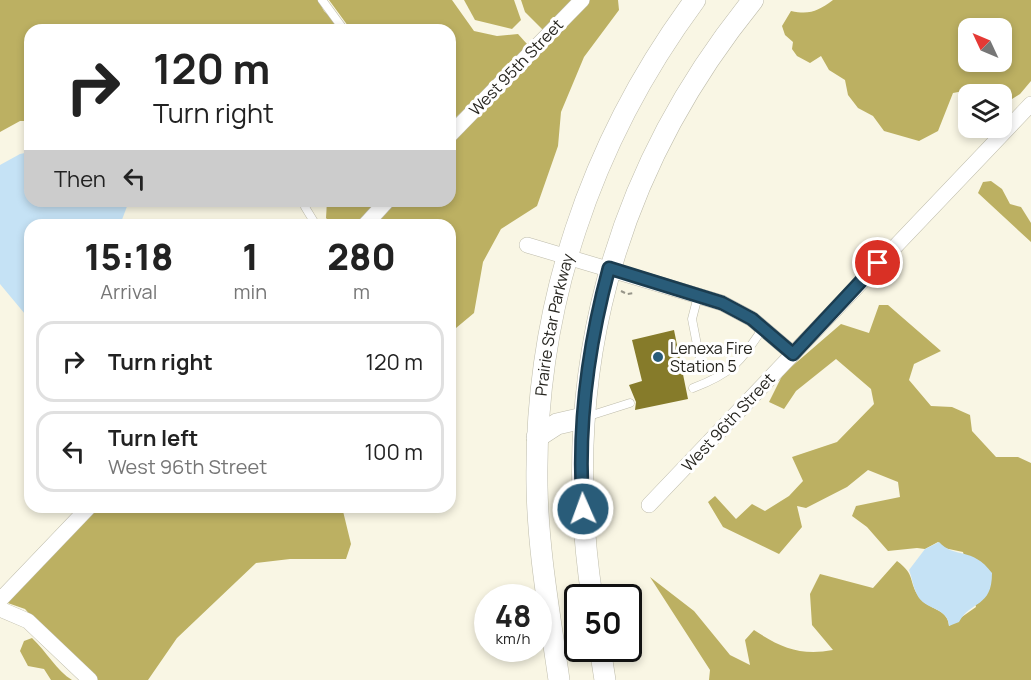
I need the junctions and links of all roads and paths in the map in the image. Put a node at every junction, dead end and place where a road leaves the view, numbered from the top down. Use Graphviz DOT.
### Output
graph roads {
  1 [pos="322,0"];
  2 [pos="582,0"];
  3 [pos="695,0"];
  4 [pos="753,0"];
  5 [pos="340,24"];
  6 [pos="1031,104"];
  7 [pos="456,129"];
  8 [pos="382,207"];
  9 [pos="370,219"];
  10 [pos="527,245"];
  11 [pos="565,256"];
  12 [pos="609,268"];
  13 [pos="699,294"];
  14 [pos="763,328"];
  15 [pos="793,354"];
  16 [pos="699,355"];
  17 [pos="693,388"];
  18 [pos="630,403"];
  19 [pos="584,418"];
  20 [pos="537,436"];
  21 [pos="649,505"];
  22 [pos="83,513"];
  23 [pos="591,584"];
  24 [pos="0,600"];
  25 [pos="0,609"];
  26 [pos="602,662"];
  27 [pos="90,680"];
  28 [pos="559,680"];
  29 [pos="605,680"];
  1 -- 5 [label="lane"];
  2 -- 7 [label="street, West 95th Street"];
  3 -- 11 [label="main road, Prairie Star Parkway"];
  4 -- 12 [label="main road"];
  6 -- 15 [label="street, West 96th Street"];
  8 -- 9 [label="street"];
  10 -- 11 [label="street"];
  11 -- 12 [label="street"];
  11 -- 20 [label="main road, Prairie Star Parkway"];
  12 -- 13 [label="street"];
  12 -- 19 [label="main road"];
  13 -- 14 [label="street"];
  13 -- 16 [label="lane"];
  14 -- 15 [label="street"];
  14 -- 17 [label="lane"];
  15 -- 21 [label="street, West 96th Street"];
  18 -- 19 [label="lane"];
  19 -- 20 [label="main road"];
  19 -- 23 [label="main road"];
  20 -- 28 [label="main road, Prairie Star Parkway"];
  22 -- 24 [label="street"];
  25 -- 27 [label="street"];
  26 -- 29 [label="main road"];
}
